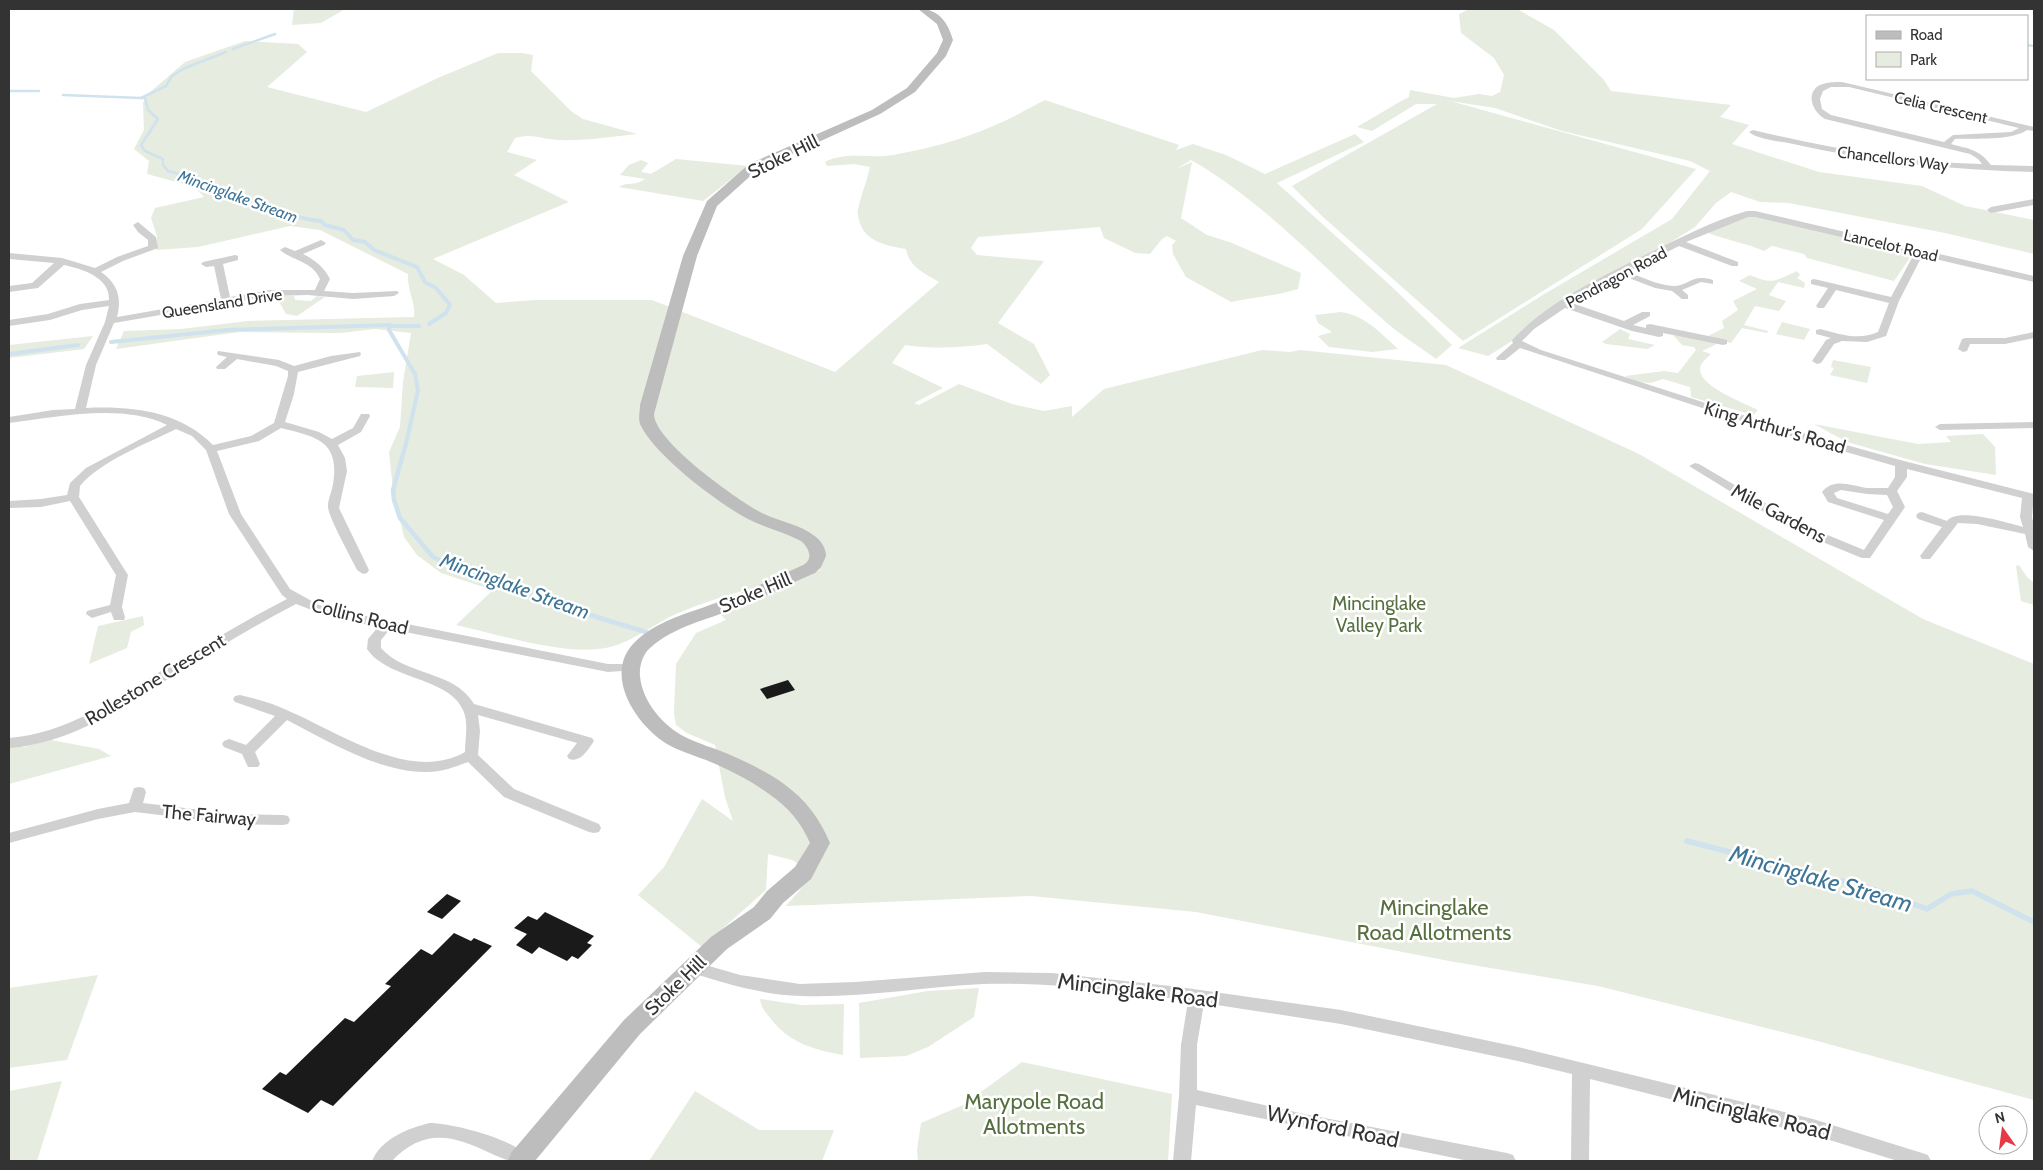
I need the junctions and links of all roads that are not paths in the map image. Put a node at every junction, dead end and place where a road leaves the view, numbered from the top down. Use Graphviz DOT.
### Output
graph roads {
  1 [pos="923,9"];
  2 [pos="2030,128"];
  3 [pos="1753,132"];
  4 [pos="1946,145"];
  5 [pos="1988,167"];
  6 [pos="2034,169"];
  7 [pos="2034,202"];
  8 [pos="2008,207"];
  9 [pos="1991,210"];
  10 [pos="2018,212"];
  11 [pos="1747,214"];
  12 [pos="138,225"];
  13 [pos="1679,243"];
  14 [pos="321,244"];
  15 [pos="285,250"];
  16 [pos="1919,253"];
  17 [pos="295,254"];
  18 [pos="9,256"];
  19 [pos="235,258"];
  20 [pos="62,261"];
  21 [pos="218,263"];
  22 [pos="206,264"];
  23 [pos="1735,264"];
  24 [pos="96,270"];
  25 [pos="1620,272"];
  26 [pos="2034,279"];
  27 [pos="1710,282"];
  28 [pos="1814,282"];
  29 [pos="1833,288"];
  30 [pos="9,289"];
  31 [pos="1675,289"];
  32 [pos="318,293"];
  33 [pos="394,293"];
  34 [pos="1685,296"];
  35 [pos="226,300"];
  36 [pos="1894,301"];
  37 [pos="115,302"];
  38 [pos="1564,304"];
  39 [pos="1820,306"];
  40 [pos="1646,314"];
  41 [pos="110,321"];
  42 [pos="9,323"];
  43 [pos="1627,326"];
  44 [pos="1820,332"];
  45 [pos="1659,334"];
  46 [pos="2034,335"];
  47 [pos="1841,338"];
  48 [pos="1724,342"];
  49 [pos="1519,344"];
  50 [pos="1962,349"];
  51 [pos="222,353"];
  52 [pos="235,355"];
  53 [pos="350,357"];
  54 [pos="1501,358"];
  55 [pos="1817,361"];
  56 [pos="221,367"];
  57 [pos="293,370"];
  58 [pos="80,410"];
  59 [pos="365,416"];
  60 [pos="9,420"];
  61 [pos="177,424"];
  62 [pos="279,424"];
  63 [pos="2034,425"];
  64 [pos="1940,427"];
  65 [pos="333,443"];
  66 [pos="211,449"];
  67 [pos="1901,464"];
  68 [pos="1695,466"];
  69 [pos="1891,491"];
  70 [pos="2031,496"];
  71 [pos="73,497"];
  72 [pos="9,505"];
  73 [pos="1922,516"];
  74 [pos="1890,518"];
  75 [pos="1948,525"];
  76 [pos="2030,532"];
  77 [pos="2034,548"];
  78 [pos="1926,556"];
  79 [pos="363,570"];
  80 [pos="296,599"];
  81 [pos="92,614"];
  82 [pos="387,624"];
  83 [pos="631,666"];
  84 [pos="240,699"];
  85 [pos="470,708"];
  86 [pos="285,714"];
  87 [pos="9,743"];
  88 [pos="229,744"];
  89 [pos="470,756"];
  90 [pos="574,756"];
  91 [pos="283,820"];
  92 [pos="594,828"];
  93 [pos="9,838"];
  94 [pos="692,967"];
  95 [pos="1197,996"];
  96 [pos="1580,1070"];
  97 [pos="1188,1096"];
  98 [pos="381,1161"];
  99 [pos="520,1161"];
  100 [pos="1182,1161"];
  101 [pos="1507,1161"];
  102 [pos="1580,1161"];
  103 [pos="1922,1161"];
  1 -- 83 [label="street, Stoke Hill"];
  2 -- 4 [label="street"];
  2 -- 4 [label="street, Celia Crescent"];
  3 -- 5 [label="street, Chancellors Way"];
  4 -- 5 [label="street, Celia Crescent"];
  5 -- 6 [label="street, Chancellors Way"];
  7 -- 8 [label="street"];
  8 -- 9 [label="street"];
  8 -- 10 [label="street"];
  11 -- 13 [label="street, Pendragon Road"];
  11 -- 16 [label="street, Lancelot Road"];
  12 -- 24 [label="street"];
  13 -- 23 [label="street"];
  13 -- 25 [label="street, Pendragon Road"];
  14 -- 17 [label="street"];
  15 -- 17 [label="street"];
  16 -- 26 [label="street, Lancelot Road"];
  16 -- 36 [label="street"];
  17 -- 32 [label="street"];
  18 -- 20 [label="street"];
  19 -- 21 [label="street"];
  20 -- 24 [label="street"];
  20 -- 30 [label="street"];
  21 -- 22 [label="street"];
  21 -- 35 [label="street"];
  24 -- 37 [label="street"];
  25 -- 31 [label="street"];
  25 -- 38 [label="street, Pendragon Road"];
  27 -- 31 [label="street"];
  28 -- 29 [label="street"];
  29 -- 36 [label="street"];
  29 -- 39 [label="street"];
  31 -- 34 [label="street"];
  32 -- 33 [label="street, Queensland Drive"];
  32 -- 35 [label="street, Queensland Drive"];
  35 -- 41 [label="street, Queensland Drive"];
  36 -- 47 [label="street"];
  37 -- 41 [label="street"];
  37 -- 42 [label="street"];
  38 -- 43 [label="street"];
  38 -- 49 [label="street, Pendragon Road"];
  40 -- 43 [label="street"];
  41 -- 58 [label="street"];
  43 -- 45 [label="street"];
  43 -- 48 [label="street"];
  44 -- 47 [label="street"];
  46 -- 50 [label="street"];
  47 -- 55 [label="street"];
  49 -- 54 [label="street, Pendragon Road"];
  49 -- 67 [label="street, King Arthur's Road"];
  51 -- 52 [label="street"];
  52 -- 56 [label="street"];
  52 -- 57 [label="street"];
  53 -- 57 [label="street"];
  57 -- 62 [label="street"];
  58 -- 60 [label="street, Collins Road"];
  58 -- 61 [label="street, Collins Road"];
  59 -- 65 [label="street"];
  61 -- 66 [label="street, Collins Road"];
  61 -- 71 [label="street"];
  62 -- 65 [label="street"];
  62 -- 66 [label="street"];
  63 -- 64 [label="street"];
  65 -- 79 [label="street"];
  66 -- 80 [label="street, Collins Road"];
  67 -- 69 [label="street"];
  67 -- 70 [label="street, King Arthur's Road"];
  68 -- 74 [label="street, Mile Gardens"];
  69 -- 74 [label="street"];
  69 -- 74 [label="street, Mile Gardens"];
  70 -- 76 [label="street"];
  71 -- 72 [label="street"];
  71 -- 81 [label="street"];
  73 -- 75 [label="street"];
  75 -- 76 [label="street"];
  75 -- 78 [label="street"];
  76 -- 77 [label="street"];
  80 -- 82 [label="street, Collins Road"];
  80 -- 87 [label="street, Rollestone Crescent"];
  82 -- 83 [label="street, Collins Road"];
  82 -- 85 [label="street"];
  83 -- 94 [label="street, Stoke Hill"];
  84 -- 86 [label="street"];
  85 -- 89 [label="street"];
  85 -- 90 [label="street"];
  86 -- 88 [label="street"];
  86 -- 89 [label="street"];
  89 -- 92 [label="street"];
  91 -- 93 [label="street, The Fairway"];
  94 -- 95 [label="street, Mincinglake Road"];
  94 -- 99 [label="street, Stoke Hill"];
  95 -- 96 [label="street, Mincinglake Road"];
  95 -- 97 [label="street"];
  96 -- 102 [label="street"];
  96 -- 103 [label="street, Mincinglake Road"];
  97 -- 100 [label="street"];
  97 -- 101 [label="street, Wynford Road"];
  98 -- 99 [label="street"];
}
